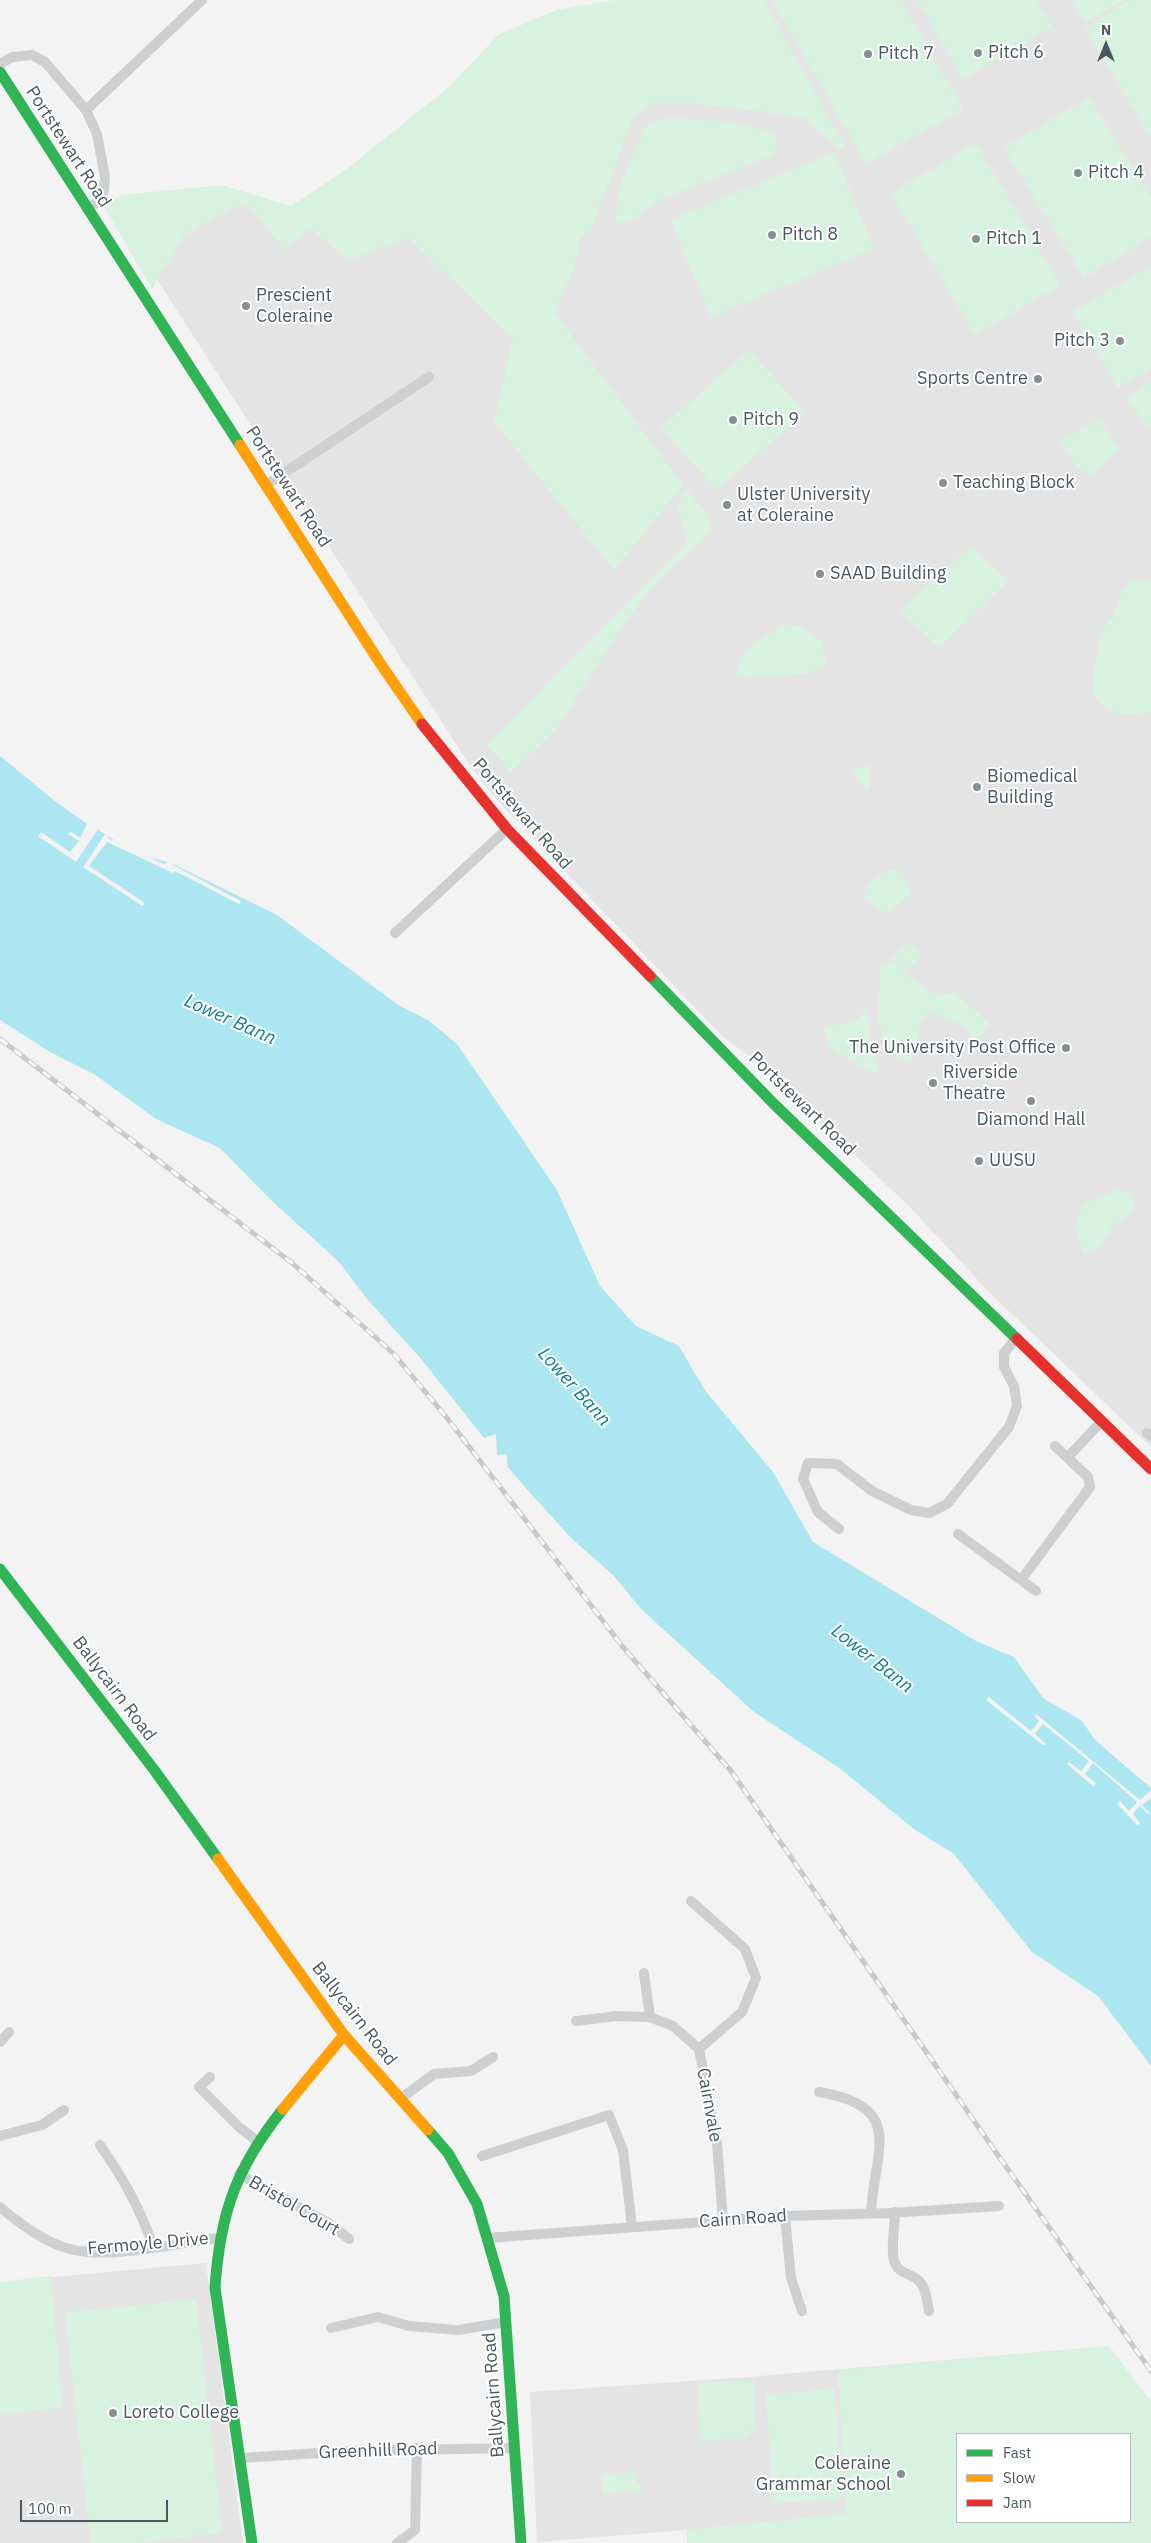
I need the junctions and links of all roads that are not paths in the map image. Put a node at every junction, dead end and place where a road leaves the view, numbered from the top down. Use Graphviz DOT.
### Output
graph roads {
  1 [pos="202,0"];
  2 [pos="0,64"];
  3 [pos="0,72"];
  4 [pos="86,110"];
  5 [pos="87,209"];
  6 [pos="429,377"];
  7 [pos="266,485"];
  8 [pos="507,829"];
  9 [pos="395,933"];
  10 [pos="1017,1337"];
  11 [pos="1101,1422"];
  12 [pos="1055,1446"];
  13 [pos="1068,1457"];
  14 [pos="1151,1469"];
  15 [pos="839,1529"];
  16 [pos="958,1534"];
  17 [pos="0,1569"];
  18 [pos="1021,1580"];
  19 [pos="1036,1591"];
  20 [pos="691,1901"];
  21 [pos="644,1973"];
  22 [pos="650,2017"];
  23 [pos="576,2021"];
  24 [pos="9,2032"];
  25 [pos="344,2035"];
  26 [pos="0,2042"];
  27 [pos="699,2049"];
  28 [pos="493,2057"];
  29 [pos="210,2077"];
  30 [pos="819,2092"];
  31 [pos="400,2099"];
  32 [pos="64,2110"];
  33 [pos="0,2136"];
  34 [pos="256,2141"];
  35 [pos="100,2145"];
  36 [pos="482,2156"];
  37 [pos="238,2174"];
  38 [pos="998,2206"];
  39 [pos="0,2207"];
  40 [pos="894,2212"];
  41 [pos="871,2213"];
  42 [pos="785,2216"];
  43 [pos="724,2220"];
  44 [pos="632,2227"];
  45 [pos="219,2238"];
  46 [pos="349,2238"];
  47 [pos="487,2238"];
  48 [pos="153,2246"];
  49 [pos="802,2311"];
  50 [pos="929,2311"];
  51 [pos="506,2322"];
  52 [pos="331,2328"];
  53 [pos="417,2448"];
  54 [pos="516,2448"];
  55 [pos="241,2458"];
  56 [pos="252,2543"];
  57 [pos="398,2543"];
  58 [pos="521,2543"];
  1 -- 4 [label="street"];
  2 -- 4 [label="street"];
  3 -- 5 [label="main road, Portstewart Road"];
  4 -- 5 [label="street"];
  5 -- 7 [label="main road, Portstewart Road"];
  6 -- 7 [label="street"];
  7 -- 8 [label="main road, Portstewart Road"];
  8 -- 9 [label="street"];
  8 -- 10 [label="main road, Portstewart Road"];
  10 -- 11 [label="main road, Portstewart Road"];
  10 -- 15 [label="street"];
  11 -- 13 [label="street"];
  11 -- 14 [label="main road, Portstewart Road"];
  12 -- 13 [label="street"];
  13 -- 18 [label="street"];
  16 -- 18 [label="street"];
  17 -- 25 [label="main road, Ballycairn Road"];
  18 -- 19 [label="street"];
  20 -- 27 [label="street"];
  21 -- 22 [label="street"];
  22 -- 23 [label="street, Cairnvale"];
  22 -- 27 [label="street, Cairnvale"];
  24 -- 26 [label="street"];
  25 -- 31 [label="main road, Ballycairn Road"];
  25 -- 34 [label="main road"];
  27 -- 43 [label="street, Cairnvale"];
  28 -- 31 [label="street"];
  29 -- 34 [label="street"];
  30 -- 41 [label="street"];
  31 -- 47 [label="main road, Ballycairn Road"];
  32 -- 33 [label="street"];
  34 -- 37 [label="main road"];
  35 -- 48 [label="street"];
  36 -- 44 [label="street"];
  37 -- 45 [label="main road"];
  37 -- 46 [label="street, Bristol Court"];
  38 -- 40 [label="street, Cairn Road"];
  39 -- 48 [label="street, Fermoyle Drive"];
  40 -- 41 [label="street, Cairn Road"];
  40 -- 50 [label="street"];
  41 -- 42 [label="street, Cairn Road"];
  42 -- 43 [label="street, Cairn Road"];
  42 -- 49 [label="street"];
  43 -- 44 [label="street, Cairn Road"];
  44 -- 47 [label="street, Cairn Road"];
  45 -- 48 [label="street, Fermoyle Drive"];
  45 -- 55 [label="main road"];
  47 -- 51 [label="main road, Ballycairn Road"];
  51 -- 52 [label="street"];
  51 -- 54 [label="main road, Ballycairn Road"];
  53 -- 54 [label="street, Greenhill Road"];
  53 -- 55 [label="street, Greenhill Road"];
  53 -- 57 [label="street"];
  54 -- 58 [label="main road, Ballycairn Road"];
  55 -- 56 [label="main road"];
}
